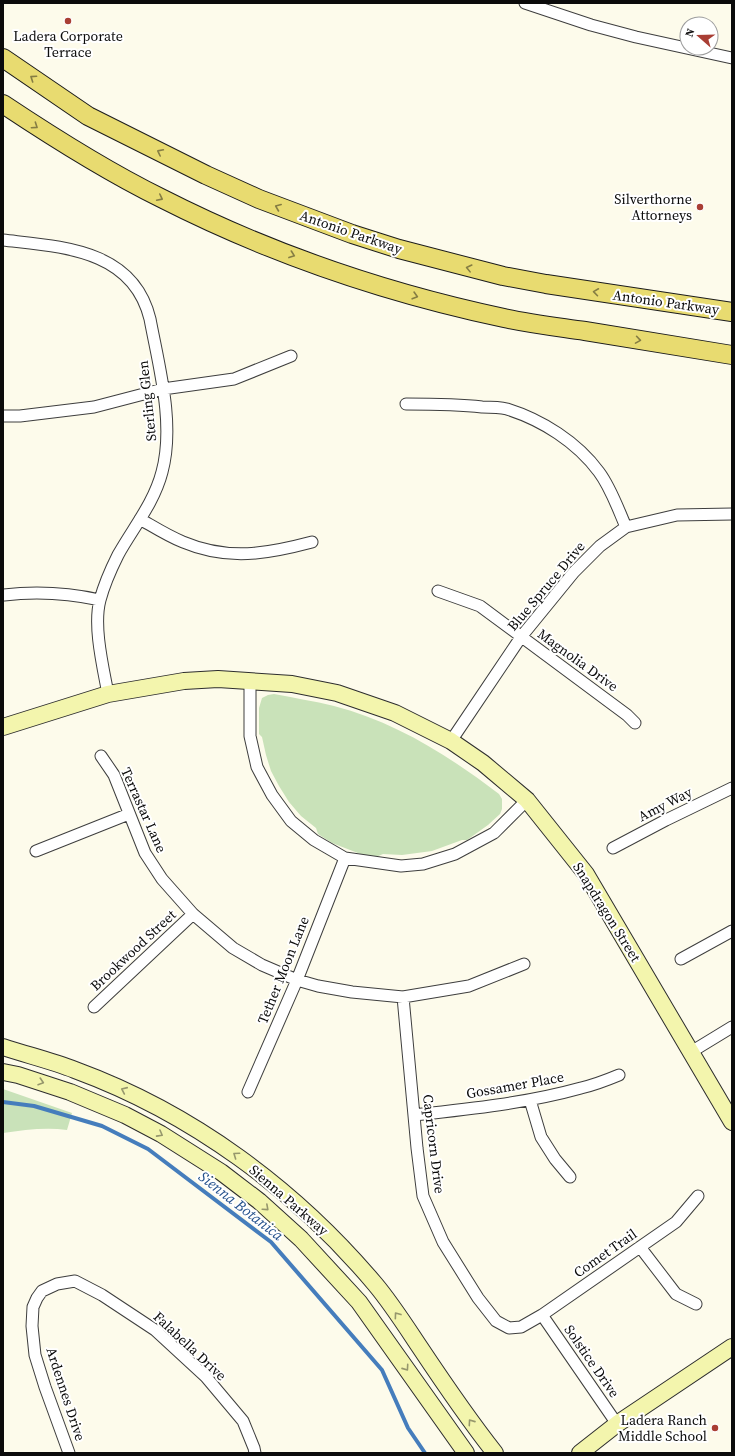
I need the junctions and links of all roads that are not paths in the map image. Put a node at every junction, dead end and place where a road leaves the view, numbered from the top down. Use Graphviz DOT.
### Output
graph roads {
  1 [pos="525,3"];
  2 [pos="3,58"];
  3 [pos="732,58"];
  4 [pos="3,104"];
  5 [pos="3,240"];
  6 [pos="732,312"];
  7 [pos="732,355"];
  8 [pos="291,356"];
  9 [pos="163,389"];
  10 [pos="406,404"];
  11 [pos="3,416"];
  12 [pos="732,514"];
  13 [pos="140,520"];
  14 [pos="626,527"];
  15 [pos="312,542"];
  16 [pos="438,591"];
  17 [pos="4,595"];
  18 [pos="100,600"];
  19 [pos="521,637"];
  20 [pos="250,680"];
  21 [pos="108,694"];
  22 [pos="635,723"];
  23 [pos="3,727"];
  24 [pos="451,741"];
  25 [pos="101,756"];
  26 [pos="732,788"];
  27 [pos="527,800"];
  28 [pos="129,814"];
  29 [pos="613,848"];
  30 [pos="36,851"];
  31 [pos="344,858"];
  32 [pos="193,914"];
  33 [pos="732,931"];
  34 [pos="681,959"];
  35 [pos="524,964"];
  36 [pos="297,980"];
  37 [pos="403,997"];
  38 [pos="94,1007"];
  39 [pos="732,1027"];
  40 [pos="3,1047"];
  41 [pos="691,1052"];
  42 [pos="3,1072"];
  43 [pos="619,1075"];
  44 [pos="248,1092"];
  45 [pos="530,1100"];
  46 [pos="414,1115"];
  47 [pos="732,1122"];
  48 [pos="570,1177"];
  49 [pos="698,1196"];
  50 [pos="640,1247"];
  51 [pos="57,1284"];
  52 [pos="696,1304"];
  53 [pos="542,1315"];
  54 [pos="521,1327"];
  55 [pos="732,1347"];
  56 [pos="617,1424"];
  57 [pos="69,1453"];
  58 [pos="255,1453"];
  59 [pos="466,1453"];
  60 [pos="495,1453"];
  61 [pos="580,1453"];
  1 -- 3 [label="street"];
  6 -- 2 [label="main road, Antonio Parkway, one-way"];
  4 -- 7 [label="main road, one-way"];
  5 -- 9 [label="street, Sterling Glen"];
  8 -- 9 [label="street"];
  9 -- 11 [label="street"];
  9 -- 13 [label="street, Sterling Glen"];
  10 -- 14 [label="street"];
  12 -- 14 [label="street, Blue Spruce Drive"];
  13 -- 15 [label="street"];
  13 -- 18 [label="street, Sterling Glen"];
  14 -- 19 [label="street, Blue Spruce Drive"];
  16 -- 19 [label="street, Magnolia Drive"];
  17 -- 18 [label="street"];
  18 -- 21 [label="street, Sterling Glen"];
  19 -- 22 [label="street, Magnolia Drive"];
  19 -- 24 [label="street, Blue Spruce Drive"];
  20 -- 21 [label="main road, Snapdragon Street"];
  20 -- 24 [label="main road, Snapdragon Street"];
  20 -- 31 [label="street"];
  21 -- 23 [label="main road, Snapdragon Street"];
  24 -- 27 [label="main road, Snapdragon Street"];
  25 -- 28 [label="street, Terrastar Lane"];
  26 -- 29 [label="street, Amy Way"];
  27 -- 31 [label="street"];
  27 -- 41 [label="main road, Snapdragon Street"];
  28 -- 30 [label="street"];
  28 -- 32 [label="street, Terrastar Lane"];
  31 -- 36 [label="street, Tether Moon Lane"];
  32 -- 36 [label="street, Terrastar Lane"];
  32 -- 38 [label="street, Brookwood Street"];
  33 -- 34 [label="street"];
  35 -- 37 [label="street, Terrastar Lane"];
  36 -- 37 [label="street, Terrastar Lane"];
  36 -- 44 [label="street, Tether Moon Lane"];
  37 -- 46 [label="street, Capricorn Drive"];
  39 -- 41 [label="street"];
  60 -- 40 [label="main road, Sienna Parkway, one-way"];
  41 -- 47 [label="main road, Snapdragon Street"];
  42 -- 59 [label="main road, Sienna Parkway, one-way"];
  43 -- 45 [label="street, Gossamer Place"];
  45 -- 46 [label="street, Gossamer Place"];
  45 -- 48 [label="street"];
  46 -- 54 [label="street, Capricorn Drive"];
  49 -- 50 [label="street, Comet Trail"];
  50 -- 52 [label="street"];
  50 -- 53 [label="street, Comet Trail"];
  51 -- 57 [label="street, Ardennes Drive"];
  51 -- 58 [label="street, Falabella Drive"];
  53 -- 54 [label="street, Comet Trail"];
  53 -- 56 [label="street, Solstice Drive"];
  55 -- 56 [label="main road"];
  56 -- 61 [label="main road"];
}
